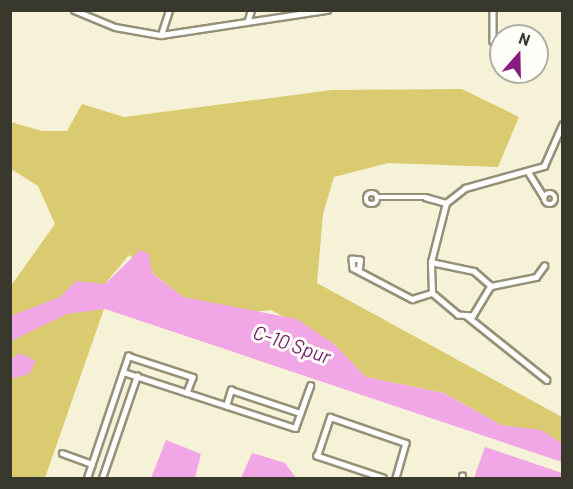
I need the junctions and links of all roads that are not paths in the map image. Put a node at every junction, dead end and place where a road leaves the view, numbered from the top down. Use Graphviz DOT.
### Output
graph roads {
  1 [pos="74,10"];
  2 [pos="169,10"];
  3 [pos="251,10"];
  4 [pos="327,10"];
  5 [pos="248,20"];
  6 [pos="161,35"];
  7 [pos="562,125"];
  8 [pos="529,173"];
  9 [pos="377,197"];
  10 [pos="544,197"];
  11 [pos="446,203"];
  12 [pos="431,262"];
  13 [pos="544,266"];
  14 [pos="359,267"];
  15 [pos="491,286"];
  16 [pos="432,293"];
  17 [pos="468,316"];
  18 [pos="123,372"];
  19 [pos="137,376"];
  20 [pos="547,380"];
  21 [pos="310,386"];
  22 [pos="187,393"];
  23 [pos="226,406"];
  24 [pos="300,413"];
  25 [pos="62,453"];
  26 [pos="92,464"];
  27 [pos="87,478"];
  28 [pos="102,478"];
  29 [pos="383,478"];
  30 [pos="396,478"];
  1 -- 6 [label="street"];
  2 -- 6 [label="street"];
  3 -- 5 [label="street"];
  4 -- 5 [label="street"];
  5 -- 6 [label="street"];
  7 -- 8 [label="street"];
  8 -- 10 [label="street"];
  8 -- 11 [label="street"];
  9 -- 11 [label="street"];
  11 -- 12 [label="street"];
  12 -- 15 [label="street"];
  12 -- 16 [label="street"];
  13 -- 15 [label="street"];
  14 -- 16 [label="street"];
  15 -- 17 [label="street"];
  16 -- 17 [label="street"];
  17 -- 20 [label="street"];
  18 -- 19 [label="street"];
  18 -- 22 [label="street"];
  18 -- 26 [label="street"];
  19 -- 22 [label="street"];
  19 -- 28 [label="street"];
  21 -- 24 [label="street"];
  22 -- 23 [label="street"];
  23 -- 24 [label="street"];
  23 -- 24 [label="street"];
  25 -- 26 [label="street"];
  26 -- 27 [label="street"];
  29 -- 30 [label="street"];
}
